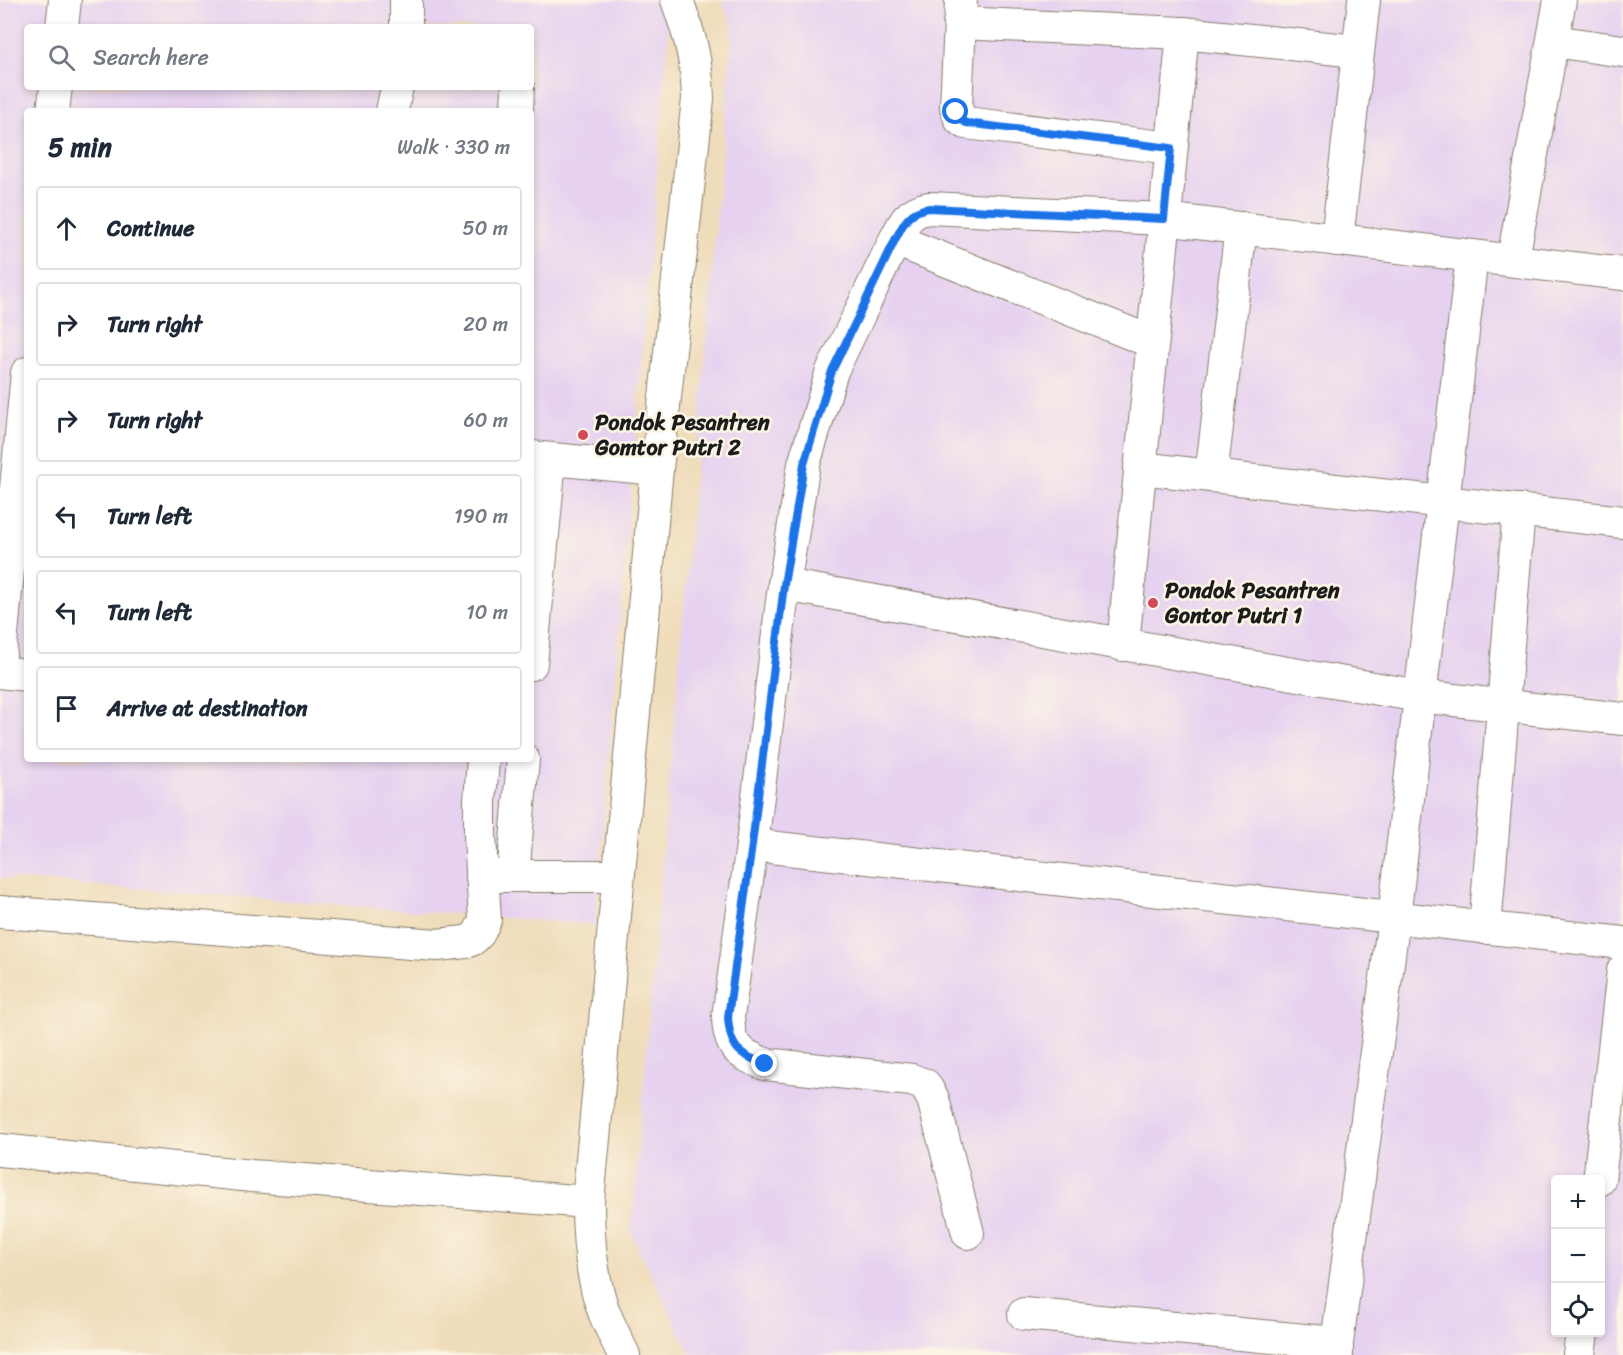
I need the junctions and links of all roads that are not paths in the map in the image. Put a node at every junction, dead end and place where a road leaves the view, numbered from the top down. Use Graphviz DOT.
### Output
graph roads {
  1 [pos="65,0"];
  2 [pos="406,0"];
  3 [pos="677,0"];
  4 [pos="1365,0"];
  5 [pos="1560,0"];
  6 [pos="960,11"];
  7 [pos="62,24"];
  8 [pos="406,24"];
  9 [pos="1183,33"];
  10 [pos="1553,41"];
  11 [pos="1357,51"];
  12 [pos="1623,51"];
  13 [pos="56,90"];
  14 [pos="396,90"];
  15 [pos="518,90"];
  16 [pos="53,108"];
  17 [pos="393,108"];
  18 [pos="517,108"];
  19 [pos="1171,148"];
  20 [pos="1164,219"];
  21 [pos="1241,228"];
  22 [pos="895,240"];
  23 [pos="1337,240"];
  24 [pos="1472,256"];
  25 [pos="1513,260"];
  26 [pos="1623,274"];
  27 [pos="1152,342"];
  28 [pos="24,411"];
  29 [pos="541,458"];
  30 [pos="1140,468"];
  31 [pos="657,469"];
  32 [pos="1211,476"];
  33 [pos="1442,501"];
  34 [pos="1519,510"];
  35 [pos="1623,522"];
  36 [pos="784,585"];
  37 [pos="534,598"];
  38 [pos="1123,645"];
  39 [pos="0,655"];
  40 [pos="0,672"];
  41 [pos="24,675"];
  42 [pos="1419,696"];
  43 [pos="1503,706"];
  44 [pos="1623,719"];
  45 [pos="483,762"];
  46 [pos="522,762"];
  47 [pos="752,845"];
  48 [pos="498,876"];
  49 [pos="618,876"];
  50 [pos="0,912"];
  51 [pos="1394,918"];
  52 [pos="1485,928"];
  53 [pos="1623,943"];
  54 [pos="1623,970"];
  55 [pos="0,1150"];
  56 [pos="1599,1175"];
  57 [pos="588,1202"];
  58 [pos="968,1233"];
  59 [pos="1024,1314"];
  60 [pos="1581,1337"];
  61 [pos="1337,1349"];
  62 [pos="624,1355"];
  63 [pos="1579,1355"];
  1 -- 7 [label="street"];
  2 -- 8 [label="street"];
  3 -- 31 [label="street"];
  4 -- 11 [label="street"];
  5 -- 10 [label="street"];
  6 -- 9 [label="street"];
  6 -- 19 [label="street"];
  9 -- 11 [label="street"];
  9 -- 19 [label="street"];
  10 -- 12 [label="street"];
  10 -- 25 [label="street"];
  11 -- 23 [label="street"];
  13 -- 16 [label="street"];
  14 -- 17 [label="street"];
  15 -- 18 [label="street"];
  19 -- 20 [label="street"];
  20 -- 21 [label="street"];
  20 -- 22 [label="street"];
  20 -- 27 [label="street"];
  21 -- 23 [label="street"];
  21 -- 32 [label="street"];
  22 -- 27 [label="street"];
  22 -- 36 [label="street"];
  23 -- 24 [label="street"];
  24 -- 25 [label="street"];
  24 -- 33 [label="street"];
  25 -- 26 [label="street"];
  27 -- 30 [label="street"];
  28 -- 39 [label="street"];
  29 -- 31 [label="street"];
  29 -- 37 [label="street"];
  30 -- 32 [label="street"];
  30 -- 38 [label="street"];
  31 -- 49 [label="street"];
  32 -- 33 [label="street"];
  33 -- 34 [label="street"];
  33 -- 42 [label="street"];
  34 -- 35 [label="street"];
  34 -- 43 [label="street"];
  36 -- 38 [label="street"];
  36 -- 47 [label="street"];
  38 -- 42 [label="street"];
  40 -- 41 [label="street"];
  42 -- 43 [label="street"];
  42 -- 51 [label="street"];
  43 -- 44 [label="street"];
  43 -- 52 [label="street"];
  45 -- 48 [label="street"];
  46 -- 48 [label="street"];
  47 -- 51 [label="street"];
  47 -- 58 [label="street"];
  48 -- 49 [label="street"];
  48 -- 50 [label="street"];
  49 -- 57 [label="street"];
  51 -- 52 [label="street"];
  51 -- 61 [label="street"];
  52 -- 53 [label="street"];
  54 -- 56 [label="street"];
  55 -- 57 [label="street"];
  57 -- 62 [label="street"];
  59 -- 61 [label="street"];
  60 -- 63 [label="street"];
}
